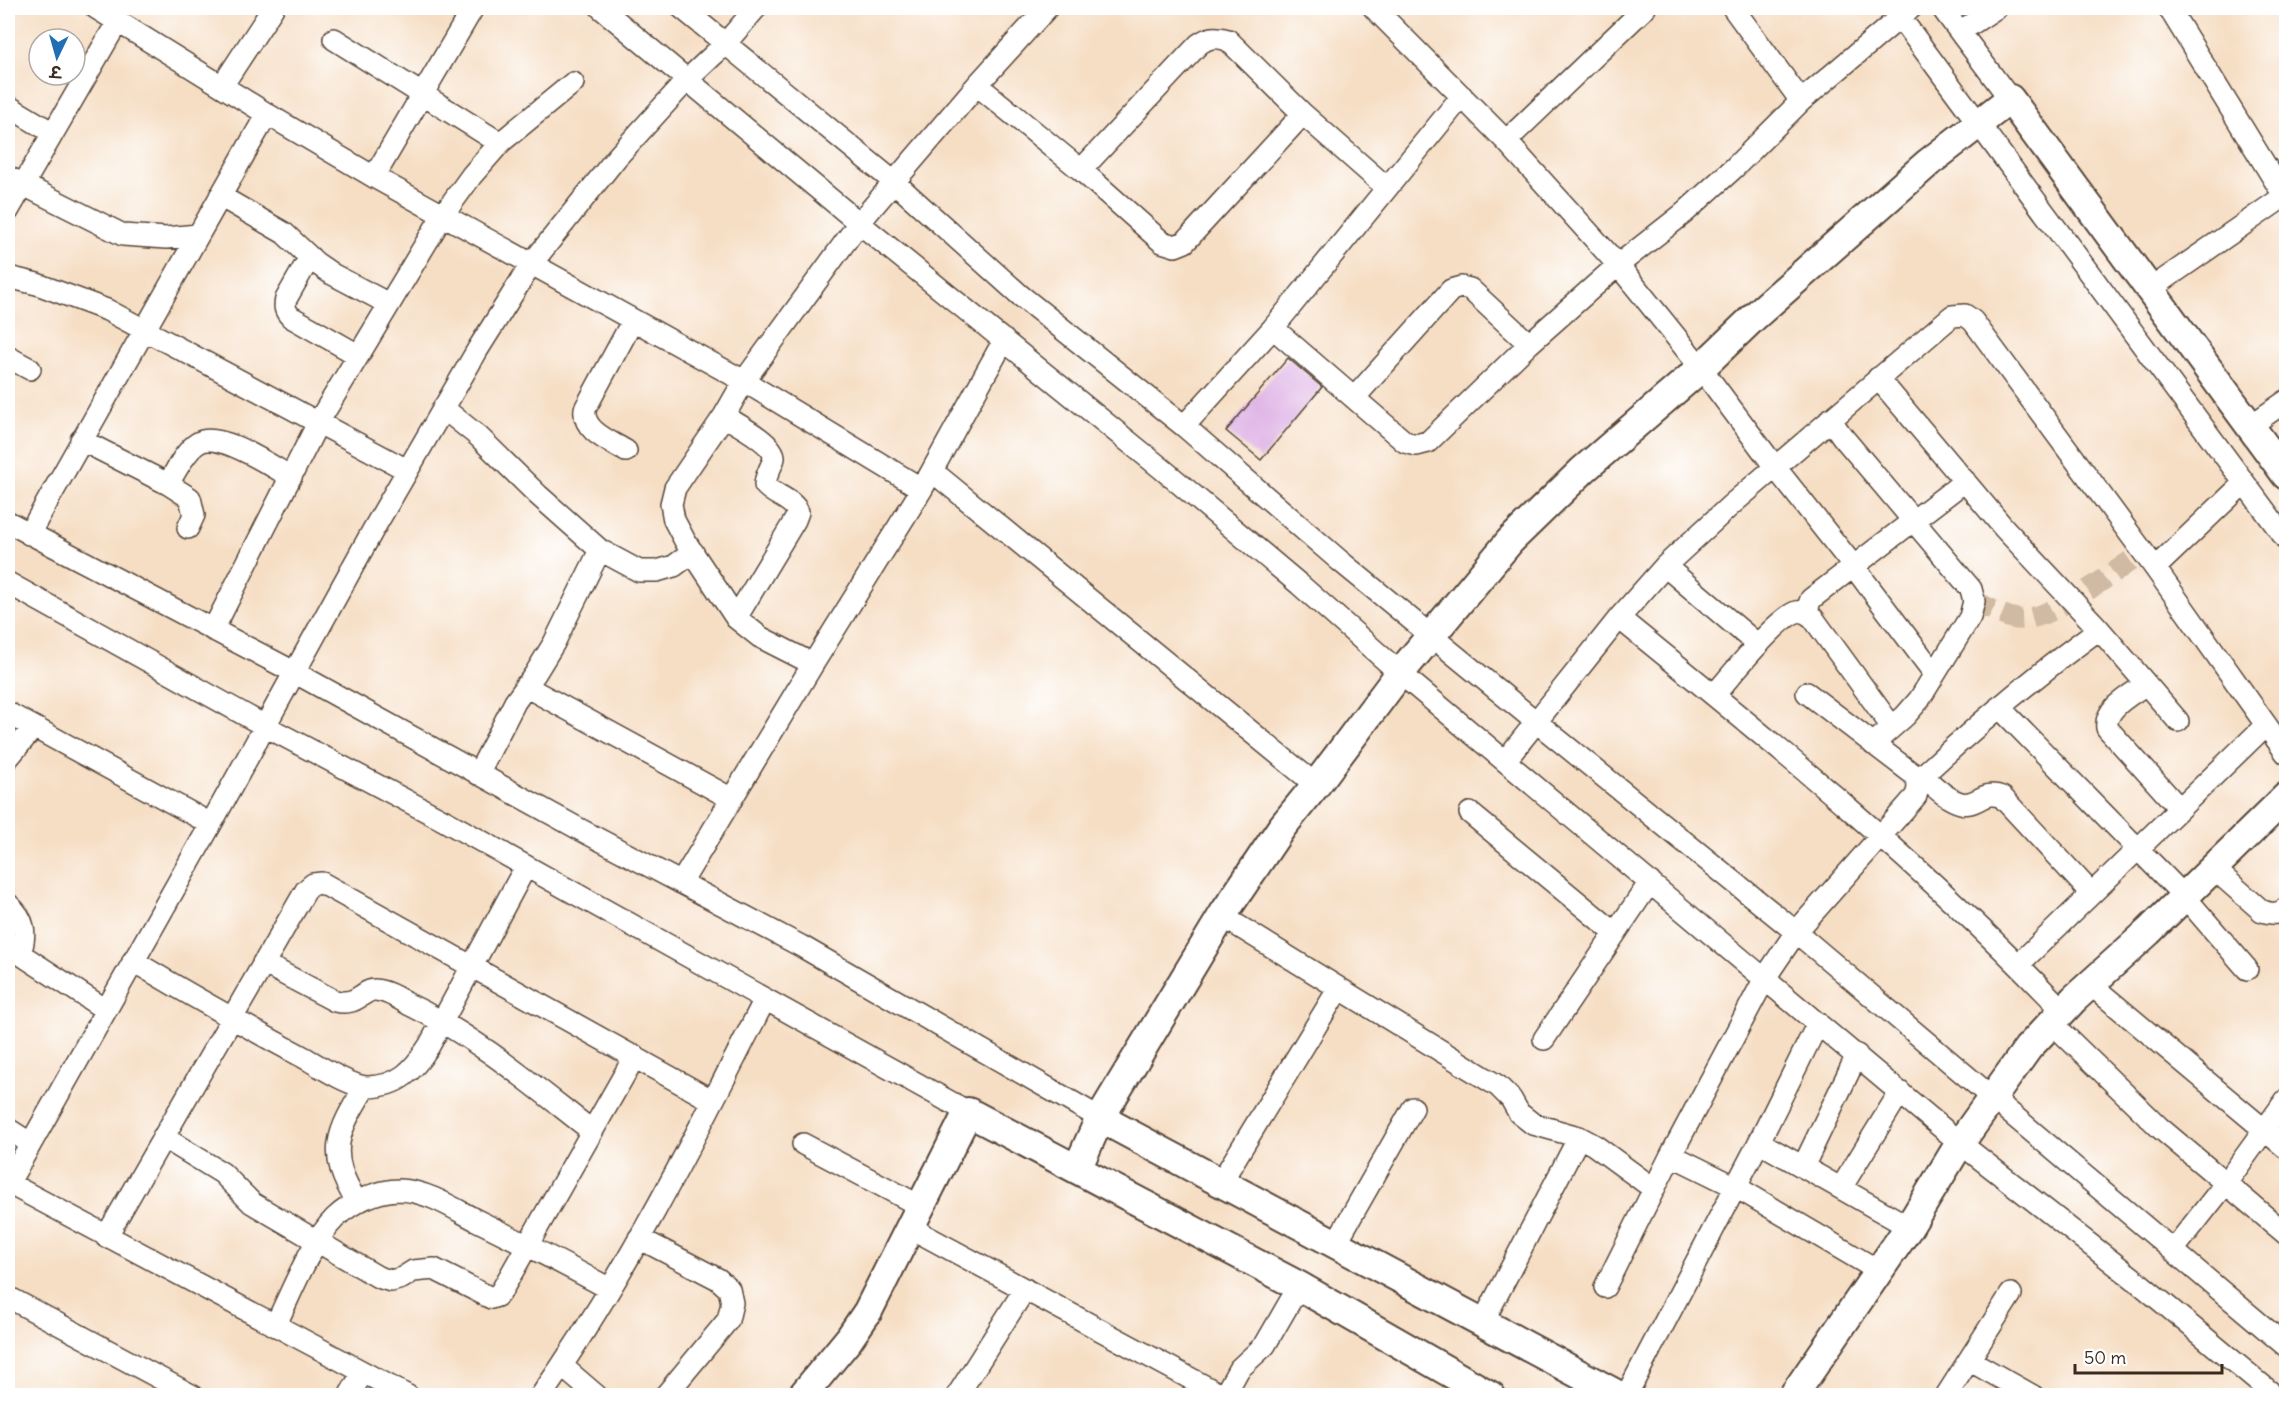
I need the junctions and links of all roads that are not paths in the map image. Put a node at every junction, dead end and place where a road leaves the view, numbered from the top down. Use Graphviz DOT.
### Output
graph roads {
  1 [pos="96,8"];
  2 [pos="273,8"];
  3 [pos="473,8"];
  4 [pos="601,8"];
  5 [pos="682,8"];
  6 [pos="756,8"];
  7 [pos="1047,8"];
  8 [pos="1374,8"];
  9 [pos="1645,8"];
  10 [pos="1733,8"];
  11 [pos="1942,8"];
  12 [pos="1996,8"];
  13 [pos="2169,8"];
  14 [pos="1901,11"];
  15 [pos="118,21"];
  16 [pos="1961,31"];
  17 [pos="334,39"];
  18 [pos="725,44"];
  19 [pos="687,80"];
  20 [pos="573,83"];
  21 [pos="977,85"];
  22 [pos="222,86"];
  23 [pos="422,92"];
  24 [pos="1462,96"];
  25 [pos="2010,99"];
  26 [pos="1801,101"];
  27 [pos="8,106"];
  28 [pos="267,114"];
  29 [pos="1303,114"];
  30 [pos="1978,124"];
  31 [pos="53,133"];
  32 [pos="1506,141"];
  33 [pos="500,143"];
  34 [pos="1081,170"];
  35 [pos="374,177"];
  36 [pos="15,181"];
  37 [pos="894,182"];
  38 [pos="1386,188"];
  39 [pos="220,196"];
  40 [pos="2286,197"];
  41 [pos="8,211"];
  42 [pos="443,215"];
  43 [pos="859,223"];
  44 [pos="198,235"];
  45 [pos="310,257"];
  46 [pos="532,263"];
  47 [pos="1618,266"];
  48 [pos="8,277"];
  49 [pos="2149,290"];
  50 [pos="388,304"];
  51 [pos="633,320"];
  52 [pos="144,328"];
  53 [pos="1273,328"];
  54 [pos="1004,340"];
  55 [pos="1529,344"];
  56 [pos="358,355"];
  57 [pos="8,357"];
  58 [pos="1701,368"];
  59 [pos="30,369"];
  60 [pos="1878,378"];
  61 [pos="744,381"];
  62 [pos="1354,398"];
  63 [pos="2286,401"];
  64 [pos="443,408"];
  65 [pos="724,416"];
  66 [pos="1830,419"];
  67 [pos="319,421"];
  68 [pos="1184,426"];
  69 [pos="2250,426"];
  70 [pos="81,440"];
  71 [pos="626,451"];
  72 [pos="1775,467"];
  73 [pos="407,470"];
  74 [pos="2286,476"];
  75 [pos="291,477"];
  76 [pos="927,480"];
  77 [pos="1965,481"];
  78 [pos="2244,483"];
  79 [pos="168,484"];
  80 [pos="1914,521"];
  81 [pos="8,522"];
  82 [pos="188,528"];
  83 [pos="29,534"];
  84 [pos="2286,539"];
  85 [pos="600,550"];
  86 [pos="693,552"];
  87 [pos="1665,566"];
  88 [pos="1854,567"];
  89 [pos="2155,568"];
  90 [pos="8,583"];
  91 [pos="1806,612"];
  92 [pos="736,618"];
  93 [pos="1619,618"];
  94 [pos="2099,629"];
  95 [pos="213,630"];
  96 [pos="1431,635"];
  97 [pos="1758,645"];
  98 [pos="813,664"];
  99 [pos="294,672"];
  100 [pos="1400,673"];
  101 [pos="1934,673"];
  102 [pos="2146,684"];
  103 [pos="525,686"];
  104 [pos="1807,693"];
  105 [pos="1714,695"];
  106 [pos="1999,707"];
  107 [pos="8,713"];
  108 [pos="1535,721"];
  109 [pos="2178,721"];
  110 [pos="265,726"];
  111 [pos="2265,726"];
  112 [pos="34,727"];
  113 [pos="1892,727"];
  114 [pos="1873,744"];
  115 [pos="2286,753"];
  116 [pos="8,758"];
  117 [pos="1505,761"];
  118 [pos="478,774"];
  119 [pos="1920,778"];
  120 [pos="1316,785"];
  121 [pos="2286,797"];
  122 [pos="732,799"];
  123 [pos="2179,808"];
  124 [pos="1470,813"];
  125 [pos="211,824"];
  126 [pos="1879,835"];
  127 [pos="2136,849"];
  128 [pos="526,866"];
  129 [pos="2213,868"];
  130 [pos="1650,882"];
  131 [pos="681,883"];
  132 [pos="2091,893"];
  133 [pos="2185,897"];
  134 [pos="8,904"];
  135 [pos="2286,908"];
  136 [pos="1222,916"];
  137 [pos="1796,932"];
  138 [pos="1615,933"];
  139 [pos="14,950"];
  140 [pos="133,961"];
  141 [pos="263,963"];
  142 [pos="2019,964"];
  143 [pos="471,967"];
  144 [pos="2247,969"];
  145 [pos="1765,978"];
  146 [pos="2090,984"];
  147 [pos="1339,988"];
  148 [pos="765,999"];
  149 [pos="106,1010"];
  150 [pos="2057,1016"];
  151 [pos="231,1019"];
  152 [pos="444,1021"];
  153 [pos="1818,1023"];
  154 [pos="1544,1039"];
  155 [pos="635,1056"];
  156 [pos="1857,1056"];
  157 [pos="365,1087"];
  158 [pos="1900,1092"];
  159 [pos="1992,1096"];
  160 [pos="2286,1100"];
  161 [pos="713,1101"];
  162 [pos="1413,1108"];
  163 [pos="968,1112"];
  164 [pos="1100,1118"];
  165 [pos="8,1129"];
  166 [pos="592,1131"];
  167 [pos="2266,1131"];
  168 [pos="163,1137"];
  169 [pos="1580,1137"];
  170 [pos="1759,1142"];
  171 [pos="30,1143"];
  172 [pos="1960,1143"];
  173 [pos="803,1144"];
  174 [pos="2286,1148"];
  175 [pos="1671,1155"];
  176 [pos="1803,1167"];
  177 [pos="1077,1169"];
  178 [pos="1221,1182"];
  179 [pos="2226,1183"];
  180 [pos="8,1184"];
  181 [pos="1736,1187"];
  182 [pos="1840,1188"];
  183 [pos="1654,1189"];
  184 [pos="357,1202"];
  185 [pos="915,1217"];
  186 [pos="1909,1227"];
  187 [pos="2286,1234"];
  188 [pos="106,1237"];
  189 [pos="639,1238"];
  190 [pos="317,1243"];
  191 [pos="1336,1243"];
  192 [pos="528,1245"];
  193 [pos="2174,1249"];
  194 [pos="1879,1271"];
  195 [pos="1299,1286"];
  196 [pos="1605,1287"];
  197 [pos="610,1289"];
  198 [pos="1025,1289"];
  199 [pos="2011,1294"];
  200 [pos="8,1297"];
  201 [pos="1483,1322"];
  202 [pos="275,1326"];
  203 [pos="2286,1346"];
  204 [pos="1969,1360"];
  205 [pos="562,1366"];
  206 [pos="363,1372"];
  207 [pos="192,1395"];
  208 [pos="349,1395"];
  209 [pos="408,1395"];
  210 [pos="540,1395"];
  211 [pos="597,1395"];
  212 [pos="665,1395"];
  213 [pos="802,1395"];
  214 [pos="957,1395"];
  215 [pos="1223,1395"];
  216 [pos="1491,1395"];
  217 [pos="1620,1395"];
  218 [pos="1626,1395"];
  219 [pos="1793,1395"];
  220 [pos="1946,1395"];
  221 [pos="2033,1395"];
  222 [pos="2275,1395"];
  1 -- 15 [label="street"];
  2 -- 22 [label="street"];
  3 -- 23 [label="street"];
  4 -- 19 [label="street"];
  5 -- 18 [label="street"];
  6 -- 18 [label="street"];
  7 -- 21 [label="street"];
  8 -- 24 [label="street"];
  9 -- 32 [label="street"];
  10 -- 26 [label="street"];
  11 -- 16 [label="street"];
  12 -- 16 [label="street"];
  13 -- 40 [label="street"];
  14 -- 26 [label="street"];
  14 -- 30 [label="street"];
  15 -- 22 [label="street"];
  15 -- 31 [label="street"];
  16 -- 25 [label="street"];
  17 -- 23 [label="street"];
  18 -- 19 [label="street"];
  18 -- 37 [label="street"];
  19 -- 43 [label="street"];
  19 -- 46 [label="street"];
  20 -- 33 [label="street"];
  21 -- 34 [label="street"];
  21 -- 37 [label="street"];
  22 -- 28 [label="street"];
  23 -- 33 [label="street"];
  23 -- 35 [label="street"];
  24 -- 32 [label="street"];
  24 -- 38 [label="street"];
  25 -- 30 [label="street"];
  25 -- 49 [label="street"];
  26 -- 47 [label="street"];
  27 -- 31 [label="street"];
  28 -- 35 [label="street"];
  28 -- 39 [label="street"];
  29 -- 34 [label="street"];
  29 -- 34 [label="street"];
  29 -- 38 [label="street"];
  30 -- 58 [label="street"];
  30 -- 78 [label="street"];
  31 -- 36 [label="street"];
  32 -- 47 [label="street"];
  33 -- 42 [label="street"];
  35 -- 42 [label="street"];
  36 -- 41 [label="street"];
  36 -- 44 [label="street"];
  37 -- 43 [label="street"];
  37 -- 68 [label="street"];
  38 -- 53 [label="street"];
  39 -- 44 [label="street"];
  39 -- 45 [label="street"];
  40 -- 49 [label="street"];
  42 -- 46 [label="street"];
  42 -- 50 [label="street"];
  43 -- 54 [label="street"];
  43 -- 61 [label="street"];
  44 -- 52 [label="street"];
  45 -- 50 [label="street"];
  45 -- 56 [label="street"];
  46 -- 51 [label="street"];
  46 -- 64 [label="street"];
  47 -- 55 [label="street"];
  47 -- 58 [label="street"];
  48 -- 52 [label="street"];
  49 -- 69 [label="street"];
  50 -- 56 [label="street"];
  51 -- 61 [label="street"];
  51 -- 71 [label="street"];
  52 -- 67 [label="street"];
  52 -- 70 [label="street"];
  53 -- 62 [label="street"];
  53 -- 68 [label="street"];
  54 -- 76 [label="street"];
  54 -- 100 [label="street"];
  55 -- 62 [label="street"];
  55 -- 62 [label="street"];
  56 -- 67 [label="street"];
  57 -- 59 [label="street"];
  58 -- 72 [label="street"];
  58 -- 96 [label="street"];
  60 -- 66 [label="street"];
  60 -- 77 [label="street"];
  60 -- 89 [label="street"];
  61 -- 65 [label="street"];
  61 -- 76 [label="street"];
  63 -- 69 [label="street"];
  64 -- 73 [label="street"];
  64 -- 85 [label="street"];
  65 -- 86 [label="street"];
  65 -- 92 [label="street"];
  66 -- 72 [label="street"];
  66 -- 80 [label="street"];
  67 -- 73 [label="street"];
  67 -- 75 [label="street"];
  68 -- 96 [label="street"];
  69 -- 74 [label="street"];
  70 -- 79 [label="street"];
  70 -- 83 [label="street"];
  72 -- 87 [label="street"];
  72 -- 88 [label="street"];
  73 -- 99 [label="street"];
  75 -- 79 [label="street"];
  75 -- 95 [label="street"];
  76 -- 98 [label="street"];
  76 -- 120 [label="street"];
  77 -- 80 [label="street"];
  77 -- 94 [label="street"];
  78 -- 84 [label="street"];
  78 -- 89 [label="street"];
  79 -- 82 [label="street"];
  80 -- 88 [label="street"];
  80 -- 101 [label="street"];
  81 -- 83 [label="street"];
  83 -- 95 [label="street"];
  85 -- 86 [label="street"];
  85 -- 103 [label="street"];
  86 -- 92 [label="street"];
  87 -- 93 [label="street"];
  87 -- 97 [label="street"];
  88 -- 91 [label="street"];
  88 -- 101 [label="street"];
  89 -- 111 [label="street"];
  90 -- 110 [label="street"];
  91 -- 97 [label="street"];
  91 -- 113 [label="street"];
  92 -- 98 [label="street"];
  93 -- 105 [label="street"];
  93 -- 108 [label="street"];
  94 -- 102 [label="street"];
  94 -- 106 [label="street"];
  95 -- 99 [label="street"];
  96 -- 100 [label="street"];
  96 -- 108 [label="street"];
  97 -- 105 [label="street"];
  98 -- 122 [label="street"];
  99 -- 110 [label="street"];
  99 -- 118 [label="street"];
  100 -- 117 [label="street"];
  100 -- 120 [label="street"];
  101 -- 113 [label="street"];
  102 -- 109 [label="street"];
  102 -- 123 [label="street"];
  103 -- 118 [label="street"];
  103 -- 122 [label="street"];
  104 -- 114 [label="street"];
  105 -- 126 [label="street"];
  106 -- 119 [label="street"];
  106 -- 127 [label="street"];
  107 -- 112 [label="street"];
  108 -- 117 [label="street"];
  108 -- 137 [label="street"];
  110 -- 125 [label="street"];
  110 -- 128 [label="street"];
  111 -- 115 [label="street"];
  111 -- 123 [label="street"];
  112 -- 116 [label="street"];
  112 -- 125 [label="street"];
  113 -- 114 [label="street"];
  114 -- 119 [label="street"];
  117 -- 130 [label="street"];
  118 -- 131 [label="street"];
  119 -- 126 [label="street"];
  119 -- 132 [label="street"];
  120 -- 136 [label="street"];
  121 -- 129 [label="street"];
  122 -- 131 [label="street"];
  123 -- 127 [label="street"];
  124 -- 138 [label="street"];
  125 -- 140 [label="street"];
  126 -- 137 [label="street"];
  126 -- 142 [label="street"];
  127 -- 132 [label="street"];
  127 -- 133 [label="street"];
  128 -- 143 [label="street"];
  128 -- 148 [label="street"];
  129 -- 133 [label="street"];
  129 -- 135 [label="street"];
  130 -- 138 [label="street"];
  130 -- 145 [label="street"];
  131 -- 164 [label="street"];
  132 -- 142 [label="street"];
  133 -- 144 [label="street"];
  133 -- 146 [label="street"];
  134 -- 139 [label="street"];
  136 -- 147 [label="street"];
  136 -- 164 [label="street"];
  137 -- 145 [label="street"];
  137 -- 159 [label="street"];
  138 -- 154 [label="street"];
  139 -- 149 [label="street"];
  140 -- 149 [label="street"];
  140 -- 151 [label="street"];
  141 -- 143 [label="street"];
  141 -- 151 [label="street"];
  141 -- 152 [label="street"];
  142 -- 150 [label="street"];
  143 -- 152 [label="street"];
  143 -- 155 [label="street"];
  145 -- 153 [label="street"];
  145 -- 175 [label="street"];
  146 -- 150 [label="street"];
  146 -- 167 [label="street"];
  147 -- 169 [label="street"];
  147 -- 178 [label="street"];
  148 -- 161 [label="street"];
  148 -- 163 [label="street"];
  149 -- 171 [label="street"];
  150 -- 159 [label="street"];
  150 -- 179 [label="street"];
  151 -- 157 [label="street"];
  151 -- 168 [label="street"];
  152 -- 157 [label="street"];
  152 -- 166 [label="street"];
  153 -- 156 [label="street"];
  153 -- 170 [label="street"];
  155 -- 161 [label="street"];
  155 -- 166 [label="street"];
  156 -- 158 [label="street"];
  156 -- 176 [label="street"];
  157 -- 184 [label="street"];
  158 -- 172 [label="street"];
  158 -- 182 [label="street"];
  159 -- 172 [label="street"];
  159 -- 193 [label="street"];
  160 -- 167 [label="street"];
  161 -- 189 [label="street"];
  162 -- 191 [label="street"];
  163 -- 177 [label="street"];
  163 -- 185 [label="street"];
  164 -- 177 [label="street"];
  164 -- 178 [label="street"];
  165 -- 171 [label="street"];
  166 -- 192 [label="street"];
  167 -- 174 [label="street"];
  167 -- 179 [label="street"];
  168 -- 188 [label="street"];
  168 -- 190 [label="street"];
  169 -- 183 [label="street"];
  169 -- 201 [label="street"];
  170 -- 176 [label="street"];
  170 -- 181 [label="street"];
  171 -- 180 [label="street"];
  172 -- 186 [label="street"];
  172 -- 222 [label="street"];
  173 -- 185 [label="street"];
  175 -- 181 [label="street"];
  175 -- 183 [label="street"];
  176 -- 182 [label="street"];
  177 -- 195 [label="street"];
  178 -- 191 [label="street"];
  179 -- 187 [label="street"];
  179 -- 193 [label="street"];
  180 -- 188 [label="street"];
  181 -- 194 [label="street"];
  181 -- 218 [label="street"];
  182 -- 186 [label="street"];
  183 -- 196 [label="street"];
  184 -- 190 [label="street"];
  184 -- 192 [label="street"];
  185 -- 198 [label="street"];
  185 -- 213 [label="street"];
  186 -- 194 [label="street"];
  188 -- 202 [label="street"];
  189 -- 197 [label="street"];
  189 -- 212 [label="street"];
  190 -- 192 [label="street"];
  190 -- 202 [label="street"];
  191 -- 201 [label="street"];
  192 -- 197 [label="street"];
  193 -- 203 [label="street"];
  194 -- 219 [label="street"];
  195 -- 215 [label="street"];
  195 -- 216 [label="street"];
  197 -- 205 [label="street"];
  198 -- 214 [label="street"];
  198 -- 215 [label="street"];
  199 -- 204 [label="street"];
  200 -- 207 [label="street"];
  201 -- 217 [label="street"];
  202 -- 206 [label="street"];
  204 -- 220 [label="street"];
  204 -- 221 [label="street"];
  205 -- 210 [label="street"];
  205 -- 211 [label="street"];
  206 -- 208 [label="street"];
  206 -- 209 [label="street"];
}
